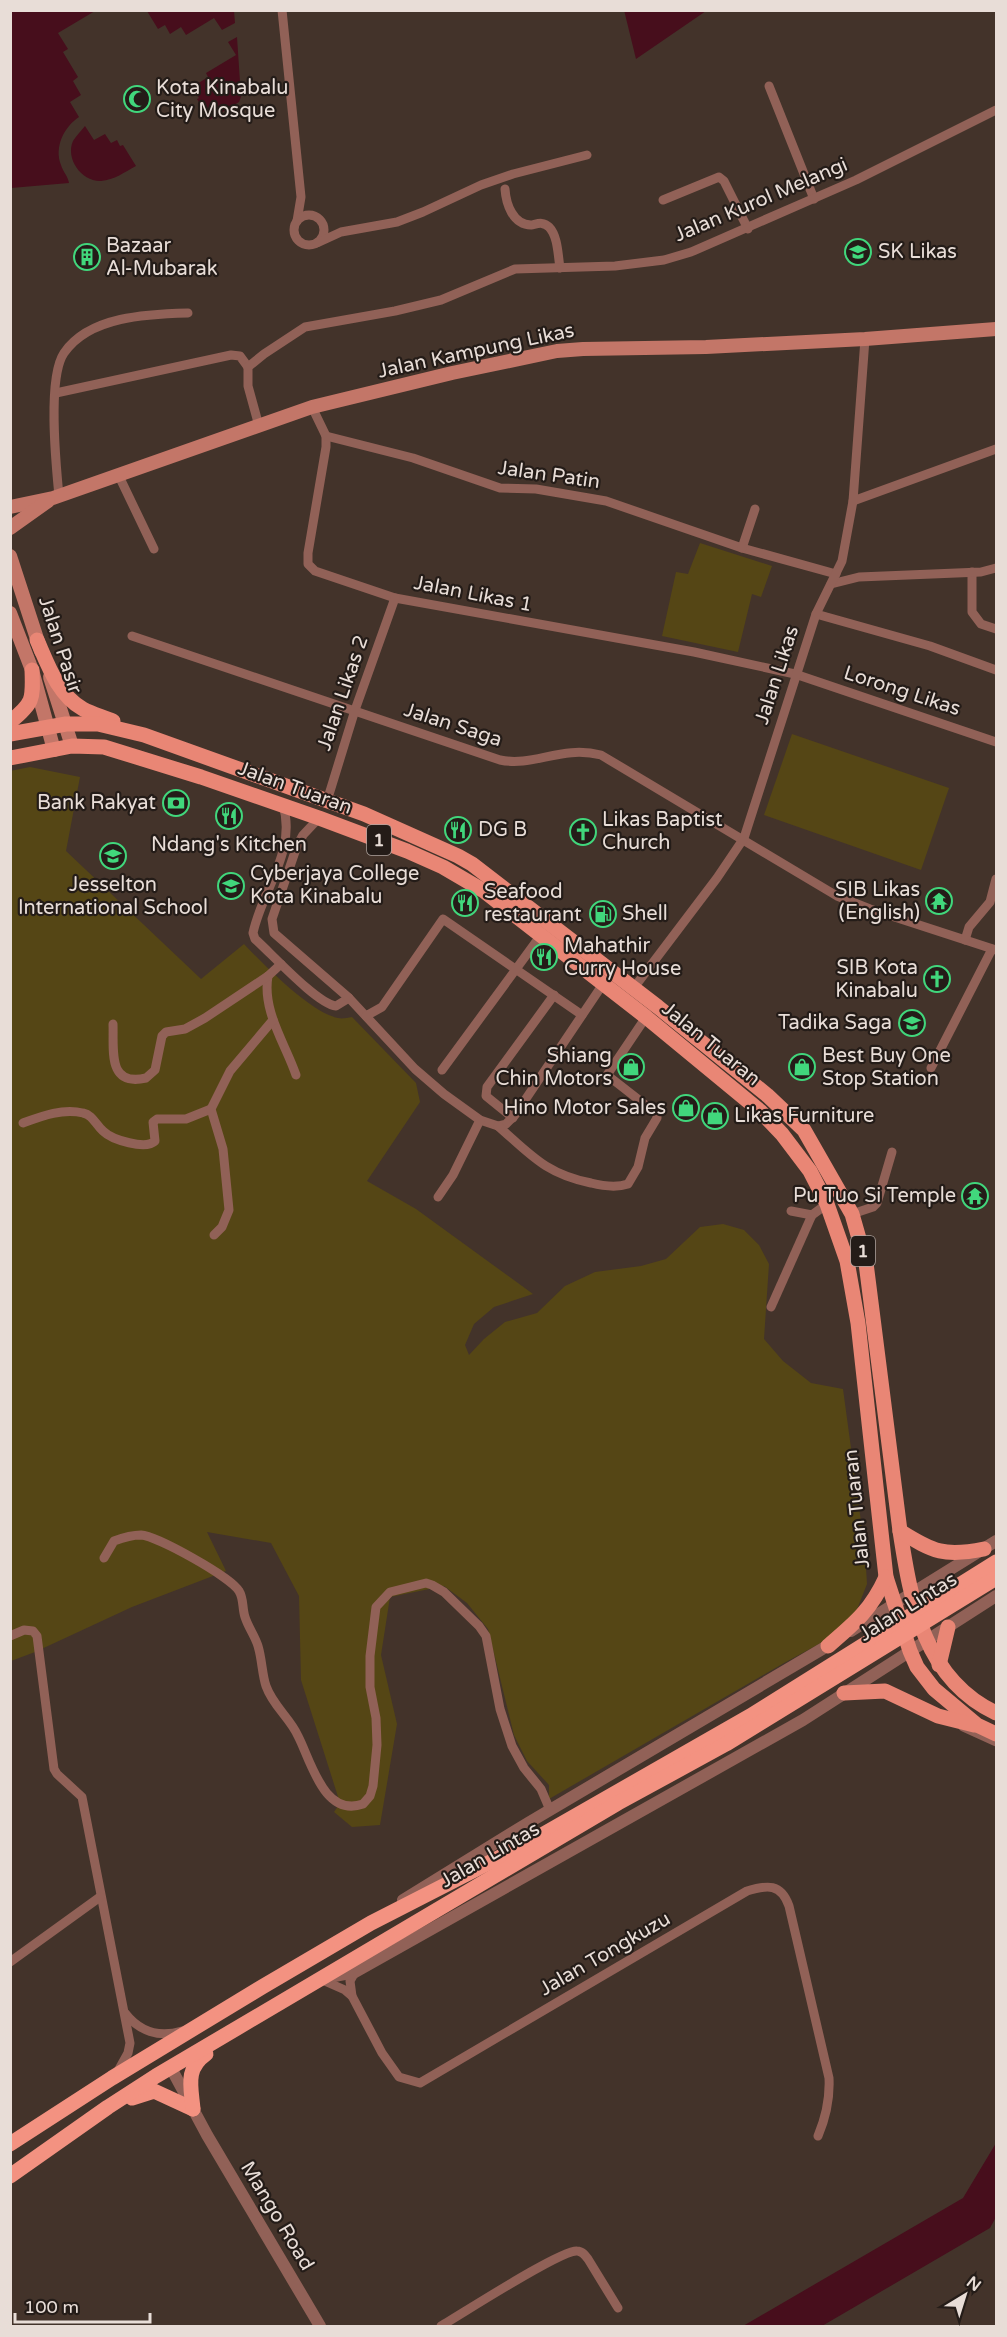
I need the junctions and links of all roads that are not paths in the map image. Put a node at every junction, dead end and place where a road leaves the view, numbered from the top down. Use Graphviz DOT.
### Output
graph roads {
  1 [pos="282,10"];
  2 [pos="769,86"];
  3 [pos="996,110"];
  4 [pos="587,155"];
  5 [pos="505,189"];
  6 [pos="301,197"];
  7 [pos="814,199"];
  8 [pos="663,200"];
  9 [pos="318,218"];
  10 [pos="297,221"];
  11 [pos="748,229"];
  12 [pos="341,231"];
  13 [pos="317,243"];
  14 [pos="560,268"];
  15 [pos="188,313"];
  16 [pos="996,329"];
  17 [pos="865,339"];
  18 [pos="248,367"];
  19 [pos="56,393"];
  20 [pos="312,407"];
  21 [pos="259,426"];
  22 [pos="326,436"];
  23 [pos="996,449"];
  24 [pos="118,474"];
  25 [pos="56,497"];
  26 [pos="853,501"];
  27 [pos="10,507"];
  28 [pos="755,509"];
  29 [pos="10,528"];
  30 [pos="742,548"];
  31 [pos="154,549"];
  32 [pos="10,556"];
  33 [pos="996,568"];
  34 [pos="972,572"];
  35 [pos="836,574"];
  36 [pos="831,584"];
  37 [pos="395,598"];
  38 [pos="10,613"];
  39 [pos="816,614"];
  40 [pos="996,629"];
  41 [pos="132,636"];
  42 [pos="37,640"];
  43 [pos="32,670"];
  44 [pos="996,670"];
  45 [pos="795,674"];
  46 [pos="355,710"];
  47 [pos="10,722"];
  48 [pos="66,724"];
  49 [pos="48,727"];
  50 [pos="10,734"];
  51 [pos="144,735"];
  52 [pos="996,742"];
  53 [pos="72,746"];
  54 [pos="54,750"];
  55 [pos="10,758"];
  56 [pos="327,801"];
  57 [pos="283,806"];
  58 [pos="319,818"];
  59 [pos="744,838"];
  60 [pos="996,879"];
  61 [pos="541,935"];
  62 [pos="965,940"];
  63 [pos="994,950"];
  64 [pos="281,964"];
  65 [pos="516,969"];
  66 [pos="268,976"];
  67 [pos="603,984"];
  68 [pos="633,989"];
  69 [pos="554,995"];
  70 [pos="349,998"];
  71 [pos="582,1015"];
  72 [pos="366,1016"];
  73 [pos="646,1017"];
  74 [pos="273,1020"];
  75 [pos="113,1024"];
  76 [pos="931,1068"];
  77 [pos="442,1070"];
  78 [pos="296,1075"];
  79 [pos="744,1098"];
  80 [pos="211,1109"];
  81 [pos="513,1118"];
  82 [pos="480,1120"];
  83 [pos="23,1123"];
  84 [pos="498,1126"];
  85 [pos="892,1152"];
  86 [pos="438,1197"];
  87 [pos="827,1204"];
  88 [pos="791,1211"];
  89 [pos="852,1214"];
  90 [pos="812,1215"];
  91 [pos="214,1235"];
  92 [pos="771,1307"];
  93 [pos="872,1381"];
  94 [pos="900,1531"];
  95 [pos="990,1545"];
  96 [pos="104,1558"];
  97 [pos="996,1562"];
  98 [pos="956,1566"];
  99 [pos="886,1576"];
  100 [pos="996,1578"];
  101 [pos="912,1593"];
  102 [pos="996,1596"];
  103 [pos="895,1604"];
  104 [pos="981,1606"];
  105 [pos="948,1627"];
  106 [pos="10,1636"];
  107 [pos="926,1641"];
  108 [pos="828,1646"];
  109 [pos="910,1651"];
  110 [pos="812,1655"];
  111 [pos="939,1665"];
  112 [pos="841,1695"];
  113 [pos="996,1713"];
  114 [pos="938,1716"];
  115 [pos="753,1721"];
  116 [pos="977,1725"];
  117 [pos="995,1739"];
  118 [pos="550,1810"];
  119 [pos="100,1897"];
  120 [pos="370,1923"];
  121 [pos="10,1962"];
  122 [pos="355,1972"];
  123 [pos="319,1979"];
  124 [pos="352,1996"];
  125 [pos="123,2012"];
  126 [pos="199,2025"];
  127 [pos="227,2033"];
  128 [pos="171,2068"];
  129 [pos="112,2078"];
  130 [pos="79,2099"];
  131 [pos="108,2107"];
  132 [pos="193,2109"];
  133 [pos="818,2136"];
  134 [pos="10,2144"];
  135 [pos="10,2176"];
  136 [pos="618,2308"];
  137 [pos="317,2323"];
  138 [pos="441,2326"];
  1 -- 6 [label="street"];
  2 -- 7 [label="street"];
  3 -- 7 [label="street, Jalan Kurol Melangi"];
  4 -- 12 [label="street"];
  5 -- 14 [label="street"];
  6 -- 9 [label="street"];
  6 -- 10 [label="street"];
  7 -- 11 [label="street, Jalan Kurol Melangi"];
  8 -- 11 [label="street"];
  9 -- 10 [label="street"];
  9 -- 12 [label="street"];
  9 -- 13 [label="street"];
  10 -- 13 [label="street"];
  11 -- 14 [label="street, Jalan Kurol Melangi"];
  12 -- 13 [label="street"];
  14 -- 18 [label="street, Jalan Kurol Melangi"];
  15 -- 19 [label="street"];
  16 -- 17 [label="main road, Jalan Kampung Likas"];
  17 -- 20 [label="main road, Jalan Kampung Likas"];
  17 -- 26 [label="street, Jalan Likas"];
  18 -- 19 [label="street"];
  18 -- 21 [label="street"];
  19 -- 25 [label="street"];
  20 -- 21 [label="main road, Jalan Kampung Likas"];
  20 -- 22 [label="street, Jalan Likas 1"];
  21 -- 24 [label="main road, Jalan Kampung Likas"];
  22 -- 30 [label="street, Jalan Patin"];
  22 -- 37 [label="street, Jalan Likas 1"];
  23 -- 26 [label="street"];
  24 -- 25 [label="main road, Jalan Kampung Likas"];
  24 -- 31 [label="street"];
  25 -- 27 [label="main road, Jalan Kampung Likas"];
  25 -- 29 [label="main road, Jalan Kampung Likas"];
  26 -- 35 [label="street, Jalan Likas"];
  28 -- 30 [label="street"];
  30 -- 35 [label="street, Jalan Patin"];
  32 -- 42 [label="main road, Jalan Pasir"];
  33 -- 34 [label="street"];
  34 -- 36 [label="street"];
  34 -- 40 [label="street"];
  35 -- 36 [label="street, Jalan Likas"];
  36 -- 39 [label="street, Jalan Likas"];
  37 -- 45 [label="street, Jalan Likas 1"];
  37 -- 46 [label="street, Jalan Likas 2"];
  38 -- 43 [label="main road, Jalan Pasir"];
  39 -- 44 [label="street"];
  39 -- 45 [label="street, Jalan Likas"];
  41 -- 46 [label="street, Jalan Saga"];
  42 -- 48 [label="main road, Jalan Pasir"];
  42 -- 51 [label="main road"];
  43 -- 47 [label="main road"];
  43 -- 49 [label="main road, Jalan Pasir"];
  45 -- 52 [label="street, Lorong Likas"];
  45 -- 59 [label="street, Jalan Likas"];
  46 -- 56 [label="street, Jalan Likas 2"];
  46 -- 59 [label="street, Jalan Saga"];
  48 -- 49 [label="main road, Jalan Tuaran / 1"];
  48 -- 51 [label="main road, Jalan Tuaran / 1"];
  48 -- 53 [label="main road, Jalan Pasir"];
  49 -- 50 [label="main road, Jalan Tuaran / 1"];
  49 -- 54 [label="main road, Jalan Pasir"];
  51 -- 56 [label="main road, Jalan Tuaran / 1"];
  53 -- 54 [label="main road, Jalan Tuaran / 1"];
  53 -- 57 [label="main road, Jalan Tuaran / 1"];
  54 -- 55 [label="main road, Jalan Tuaran / 1"];
  56 -- 68 [label="main road, Jalan Tuaran / 1"];
  57 -- 58 [label="main road, Jalan Tuaran / 1"];
  57 -- 64 [label="street"];
  58 -- 61 [label="main road, Jalan Tuaran / 1"];
  58 -- 70 [label="street"];
  59 -- 62 [label="street, Jalan Saga"];
  59 -- 68 [label="street, Jalan Likas"];
  60 -- 62 [label="street"];
  61 -- 65 [label="street"];
  61 -- 67 [label="main road, Jalan Tuaran / 1"];
  62 -- 63 [label="street, Jalan Saga"];
  63 -- 76 [label="street"];
  64 -- 66 [label="street"];
  64 -- 70 [label="street"];
  65 -- 69 [label="street"];
  65 -- 72 [label="street"];
  65 -- 77 [label="street"];
  66 -- 74 [label="street"];
  66 -- 75 [label="street"];
  67 -- 71 [label="street"];
  67 -- 73 [label="main road, Jalan Tuaran / 1"];
  68 -- 79 [label="main road"];
  68 -- 89 [label="main road, Jalan Tuaran / 1"];
  69 -- 71 [label="street"];
  69 -- 81 [label="street"];
  70 -- 72 [label="street"];
  71 -- 81 [label="street"];
  72 -- 82 [label="street"];
  73 -- 79 [label="main road, Jalan Tuaran / 1"];
  73 -- 84 [label="street"];
  74 -- 78 [label="street"];
  74 -- 80 [label="street"];
  79 -- 87 [label="main road, Jalan Tuaran / 1"];
  80 -- 83 [label="street"];
  80 -- 91 [label="street"];
  81 -- 84 [label="street"];
  82 -- 84 [label="street"];
  82 -- 86 [label="street"];
  85 -- 89 [label="street"];
  87 -- 90 [label="street"];
  87 -- 93 [label="main road, Jalan Tuaran / 1"];
  88 -- 90 [label="street"];
  89 -- 93 [label="main road, Jalan Tuaran / 1"];
  90 -- 92 [label="street"];
  93 -- 94 [label="main road, Jalan Tuaran / 1"];
  93 -- 99 [label="main road, Jalan Tuaran / 1"];
  94 -- 95 [label="main road"];
  94 -- 101 [label="main road, Jalan Tuaran / 1"];
  95 -- 98 [label="street"];
  96 -- 118 [label="street"];
  97 -- 115 [label="highway, Jalan Lintas"];
  98 -- 101 [label="street"];
  98 -- 104 [label="street"];
  99 -- 103 [label="main road, Jalan Tuaran / 1"];
  99 -- 108 [label="main road"];
  100 -- 115 [label="highway, Jalan Lintas"];
  101 -- 103 [label="street"];
  101 -- 107 [label="main road, Jalan Tuaran / 1"];
  102 -- 104 [label="street"];
  103 -- 108 [label="street"];
  103 -- 109 [label="main road, Jalan Tuaran / 1"];
  104 -- 105 [label="street"];
  105 -- 107 [label="street"];
  105 -- 111 [label="main road"];
  106 -- 119 [label="street"];
  107 -- 109 [label="street"];
  107 -- 111 [label="main road, Jalan Tuaran / 1"];
  108 -- 110 [label="street"];
  109 -- 112 [label="street"];
  109 -- 116 [label="main road, Jalan Tuaran / 1"];
  110 -- 112 [label="street"];
  110 -- 118 [label="street"];
  111 -- 113 [label="main road, Jalan Tuaran / 1"];
  112 -- 114 [label="main road"];
  112 -- 122 [label="street"];
  114 -- 116 [label="main road"];
  114 -- 117 [label="street"];
  115 -- 120 [label="highway, Jalan Lintas"];
  115 -- 123 [label="highway, Jalan Lintas"];
  116 -- 117 [label="main road, Jalan Tuaran / 1"];
  118 -- 120 [label="street"];
  119 -- 121 [label="street"];
  119 -- 125 [label="street"];
  120 -- 126 [label="highway, Jalan Lintas"];
  122 -- 123 [label="street"];
  122 -- 124 [label="street"];
  123 -- 124 [label="street"];
  123 -- 127 [label="highway, Jalan Lintas"];
  124 -- 133 [label="street, Jalan Tongkuzu"];
  125 -- 126 [label="street"];
  125 -- 129 [label="street"];
  126 -- 129 [label="highway, Jalan Lintas"];
  127 -- 128 [label="highway, Jalan Lintas"];
  127 -- 132 [label="highway"];
  128 -- 130 [label="highway"];
  128 -- 131 [label="highway, Jalan Lintas"];
  128 -- 132 [label="street"];
  129 -- 130 [label="highway, Jalan Lintas"];
  130 -- 134 [label="highway, Jalan Lintas"];
  131 -- 132 [label="highway"];
  131 -- 135 [label="highway, Jalan Lintas"];
  132 -- 137 [label="street"];
  136 -- 138 [label="street"];
}
